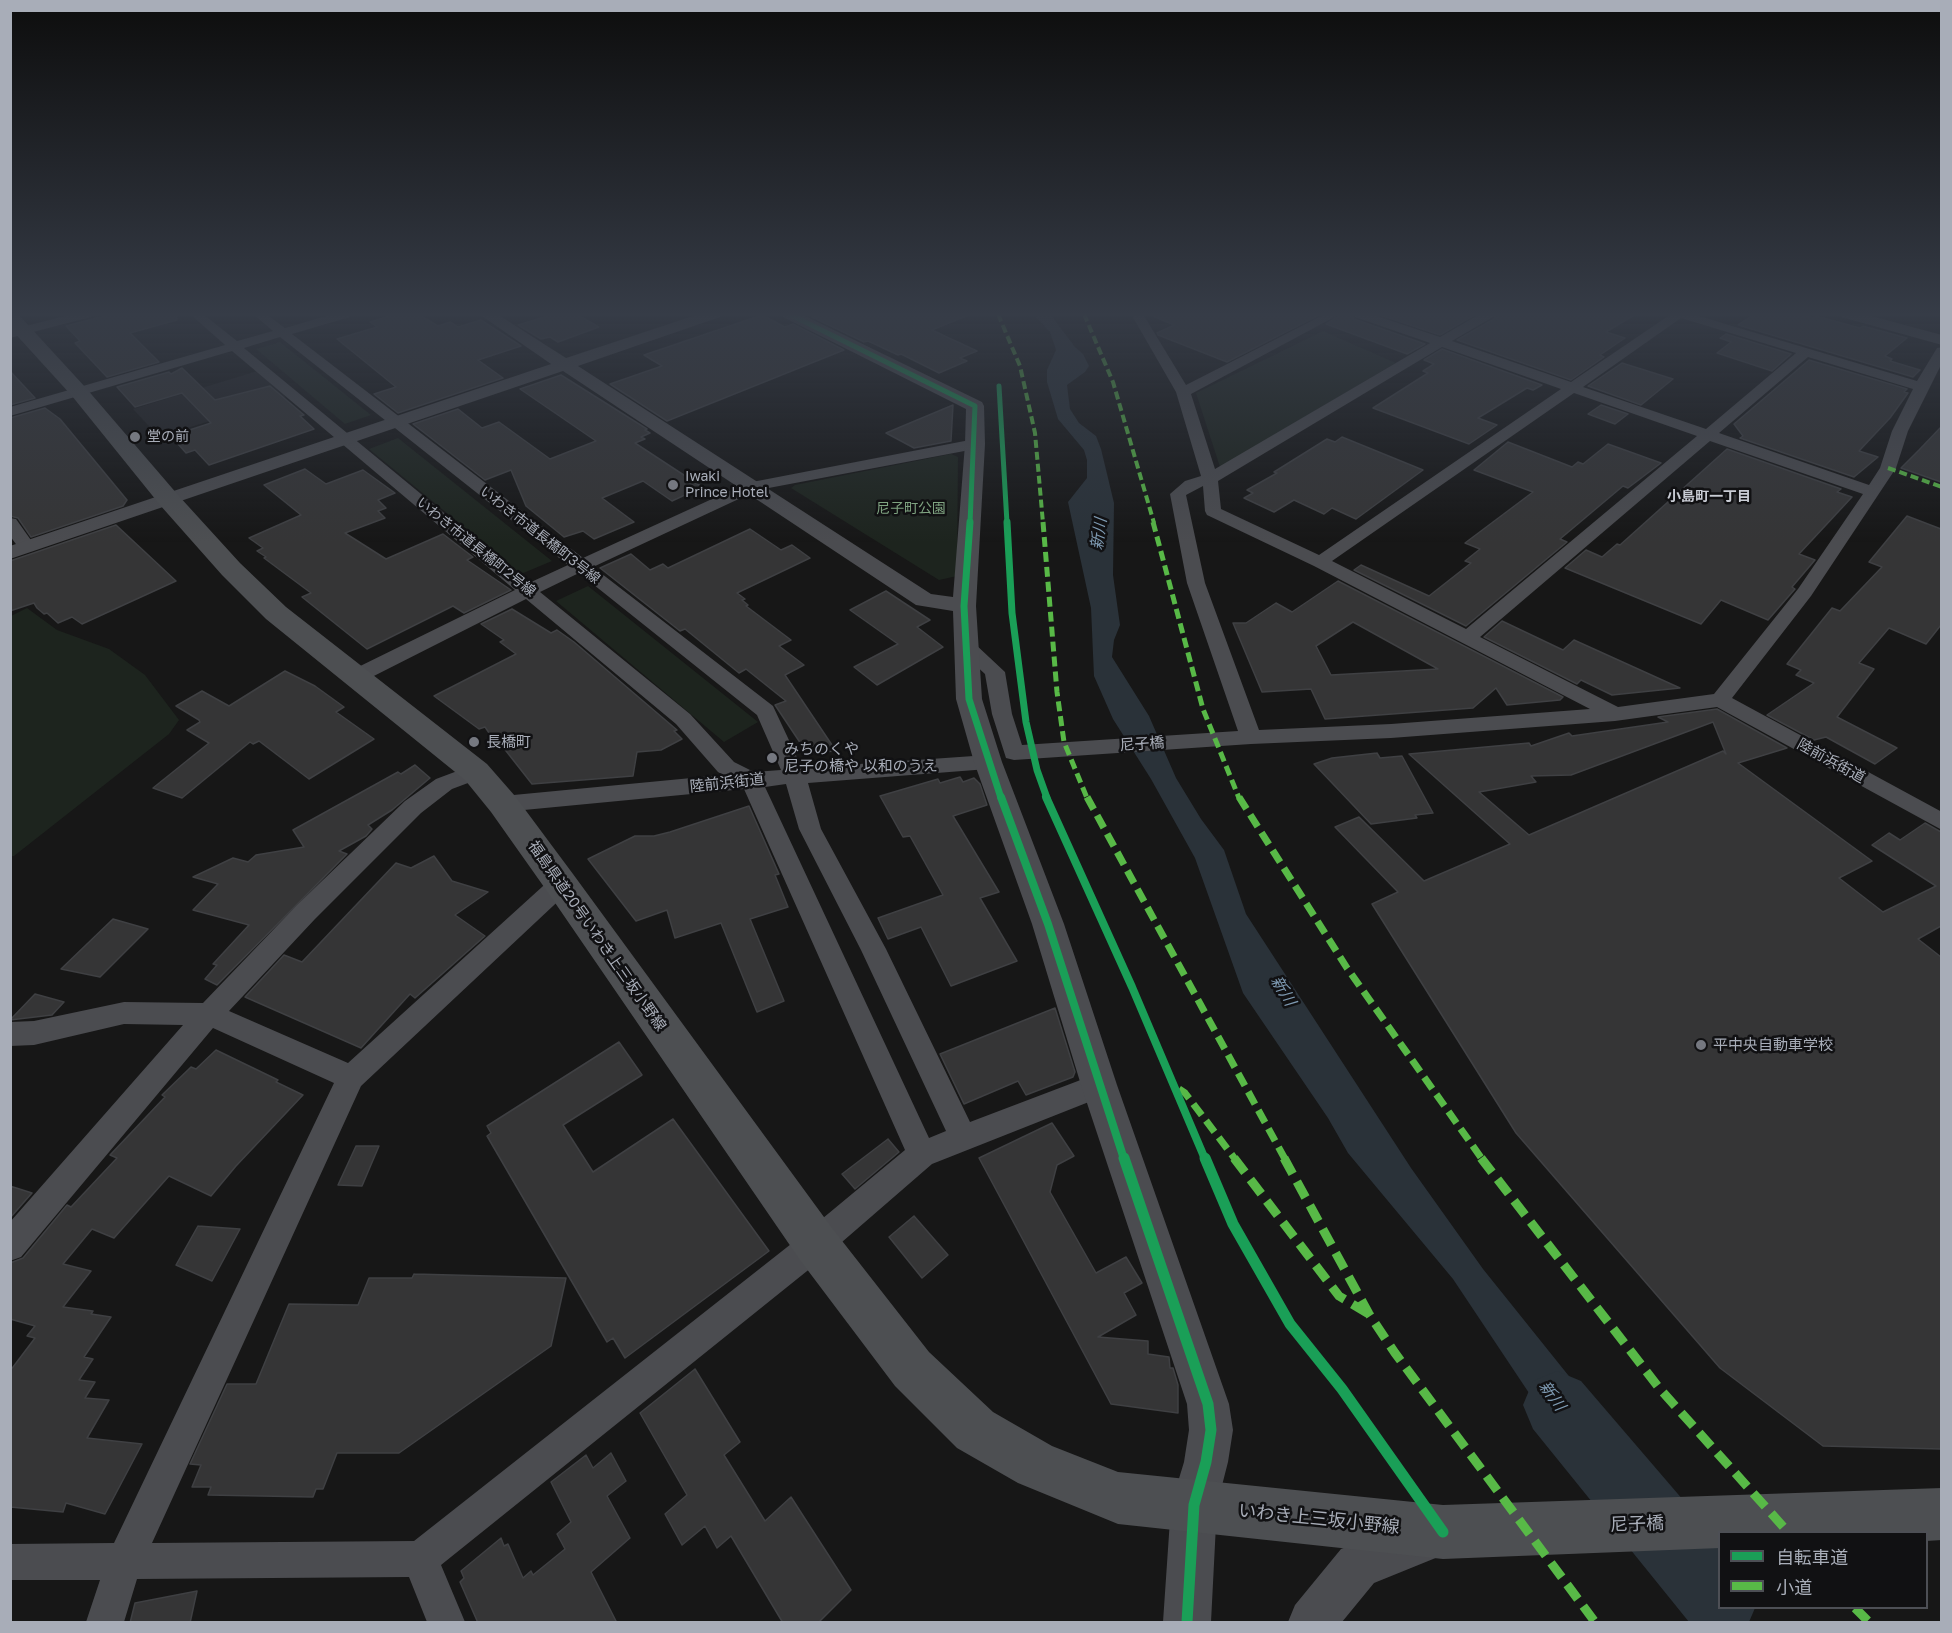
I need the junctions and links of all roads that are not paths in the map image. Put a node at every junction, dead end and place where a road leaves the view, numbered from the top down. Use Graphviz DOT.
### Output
graph roads {
  1 [pos="85,390"];
  2 [pos="286,390"];
  3 [pos="355,390"];
  4 [pos="492,390"];
  5 [pos="604,390"];
  6 [pos="943,390"];
  7 [pos="1186,390"];
  8 [pos="1360,390"];
  9 [pos="1567,390"];
  10 [pos="1585,390"];
  11 [pos="1761,390"];
  12 [pos="1920,390"];
  13 [pos="79,392"];
  14 [pos="1183,392"];
  15 [pos="10,412"];
  16 [pos="396,423"];
  17 [pos="1710,434"];
  18 [pos="346,441"];
  19 [pos="975,444"];
  20 [pos="1210,478"];
  21 [pos="753,486"];
  22 [pos="1870,491"];
  23 [pos="169,500"];
  24 [pos="10,523"];
  25 [pos="19,550"];
  26 [pos="1320,562"];
  27 [pos="580,567"];
  28 [pos="528,590"];
  29 [pos="964,606"];
  30 [pos="1467,638"];
  31 [pos="967,647"];
  32 [pos="355,677"];
  33 [pos="1720,700"];
  34 [pos="1615,714"];
  35 [pos="1251,737"];
  36 [pos="988,762"];
  37 [pos="476,772"];
  38 [pos="795,776"];
  39 [pos="752,781"];
  40 [pos="503,804"];
  41 [pos="1941,822"];
  42 [pos="561,884"];
  43 [pos="209,1014"];
  44 [pos="10,1034"];
  45 [pos="351,1077"];
  46 [pos="1099,1085"];
  47 [pos="963,1137"];
  48 [pos="922,1154"];
  49 [pos="816,1244"];
  50 [pos="10,1246"];
  51 [pos="1194,1505"];
  52 [pos="1941,1514"];
  53 [pos="1443,1532"];
  54 [pos="420,1559"];
  55 [pos="10,1562"];
  56 [pos="124,1562"];
  57 [pos="105,1623"];
  58 [pos="446,1623"];
  59 [pos="1187,1623"];
  60 [pos="1312,1623"];
  1 -- 13 [label="street"];
  2 -- 18 [label="street, いわき市道長橋町2号線"];
  3 -- 16 [label="street, いわき市道長橋町3号線"];
  4 -- 16 [label="street"];
  5 -- 21 [label="street"];
  6 -- 19 [label="street"];
  7 -- 14 [label="street"];
  8 -- 20 [label="street"];
  9 -- 26 [label="street"];
  10 -- 17 [label="street"];
  11 -- 17 [label="street"];
  12 -- 22 [label="street"];
  13 -- 15 [label="street"];
  13 -- 23 [label="main road, 福島県道20号いわき上三坂小野線"];
  14 -- 20 [label="street"];
  16 -- 18 [label="street"];
  16 -- 27 [label="street, いわき市道長橋町3号線"];
  17 -- 22 [label="street"];
  17 -- 30 [label="street"];
  18 -- 23 [label="street"];
  18 -- 28 [label="street, いわき市道長橋町2号線"];
  19 -- 21 [label="street"];
  19 -- 29 [label="street"];
  20 -- 26 [label="street"];
  20 -- 35 [label="street"];
  21 -- 27 [label="street"];
  21 -- 29 [label="street"];
  22 -- 33 [label="street"];
  23 -- 25 [label="street"];
  23 -- 32 [label="main road, 福島県道20号いわき上三坂小野線"];
  24 -- 25 [label="street"];
  26 -- 30 [label="street"];
  27 -- 28 [label="street"];
  27 -- 38 [label="street, いわき市道長橋町3号線"];
  28 -- 32 [label="street"];
  28 -- 39 [label="street, いわき市道長橋町2号線"];
  29 -- 31 [label="street"];
  30 -- 34 [label="street"];
  31 -- 35 [label="street, 尼子橋"];
  31 -- 36 [label="street"];
  32 -- 37 [label="main road, 福島県道20号いわき上三坂小野線"];
  33 -- 34 [label="street, 尼子橋"];
  33 -- 41 [label="street, 陸前浜街道"];
  34 -- 35 [label="street, 尼子橋"];
  36 -- 38 [label="street, 陸前浜街道"];
  36 -- 46 [label="street"];
  37 -- 40 [label="main road, 福島県道20号いわき上三坂小野線"];
  37 -- 43 [label="street"];
  38 -- 39 [label="street, 陸前浜街道"];
  38 -- 47 [label="street, いわき市道長橋町3号線"];
  39 -- 40 [label="street, 陸前浜街道"];
  39 -- 48 [label="street"];
  40 -- 42 [label="main road, 福島県道20号いわき上三坂小野線"];
  42 -- 45 [label="street"];
  42 -- 49 [label="main road, 福島県道20号いわき上三坂小野線"];
  43 -- 44 [label="street"];
  43 -- 45 [label="street"];
  43 -- 50 [label="street"];
  45 -- 56 [label="street"];
  46 -- 47 [label="street"];
  46 -- 51 [label="street"];
  47 -- 48 [label="street"];
  48 -- 49 [label="street"];
  49 -- 51 [label="main road, 福島県道20号いわき上三坂小野線"];
  49 -- 54 [label="street"];
  51 -- 53 [label="main road, いわき上三坂小野線"];
  51 -- 59 [label="street"];
  52 -- 53 [label="main road, 尼子橋"];
  53 -- 60 [label="street"];
  54 -- 56 [label="street"];
  54 -- 58 [label="street"];
  55 -- 56 [label="street"];
  56 -- 57 [label="street"];
}
